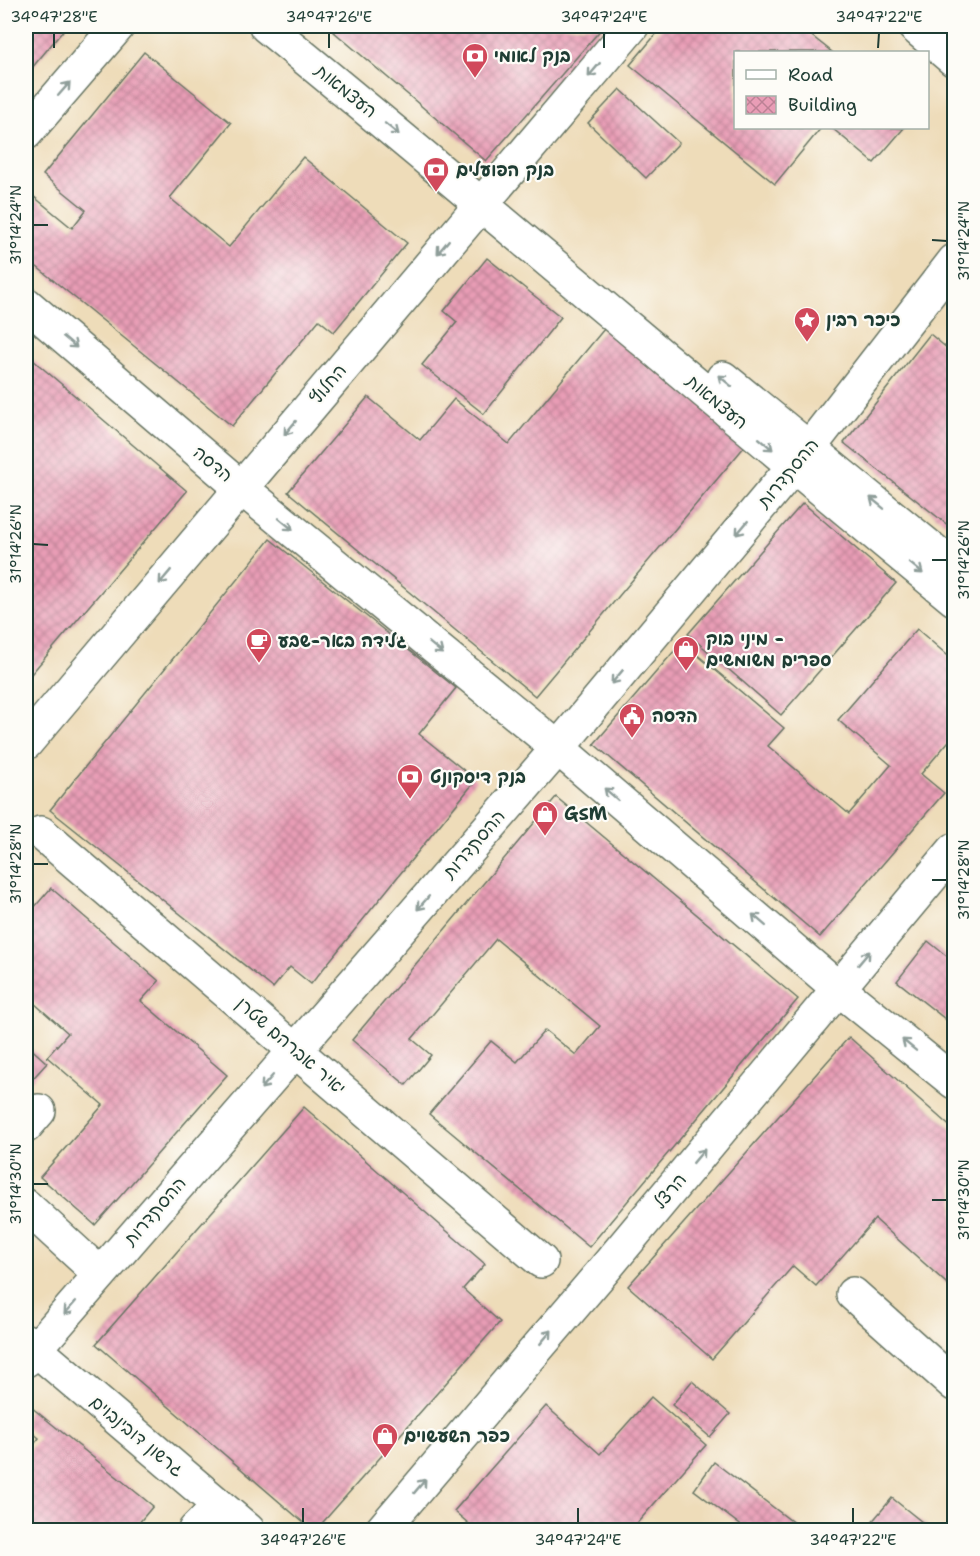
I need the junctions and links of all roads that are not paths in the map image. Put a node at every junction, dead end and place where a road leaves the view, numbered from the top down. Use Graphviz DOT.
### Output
graph roads {
  1 [pos="118,26"];
  2 [pos="266,26"];
  3 [pos="632,26"];
  4 [pos="914,26"];
  5 [pos="954,60"];
  6 [pos="26,133"];
  7 [pos="481,202"];
  8 [pos="954,261"];
  9 [pos="26,304"];
  10 [pos="801,458"];
  11 [pos="240,487"];
  12 [pos="954,567"];
  13 [pos="954,599"];
  14 [pos="26,743"];
  15 [pos="558,748"];
  16 [pos="41,832"];
  17 [pos="954,850"];
  18 [pos="839,989"];
  19 [pos="295,1050"];
  20 [pos="954,1082"];
  21 [pos="26,1206"];
  22 [pos="541,1261"];
  23 [pos="100,1274"];
  24 [pos="853,1294"];
  25 [pos="29,1350"];
  26 [pos="954,1384"];
  27 [pos="219,1506"];
  28 [pos="195,1530"];
  29 [pos="248,1530"];
  30 [pos="382,1530"];
  6 -- 1 [label="street, one-way"];
  2 -- 7 [label="street, העצמאות, one-way"];
  3 -- 7 [label="street, החלוץ, one-way"];
  4 -- 5 [label="street"];
  7 -- 10 [label="street, העצמאות"];
  7 -- 11 [label="street, החלוץ, one-way"];
  8 -- 10 [label="street, ההסתדרות"];
  9 -- 11 [label="street, הדסה, one-way"];
  12 -- 10 [label="street, העצמאות, one-way"];
  10 -- 13 [label="street, העצמאות, one-way"];
  10 -- 15 [label="street, ההסתדרות, one-way"];
  11 -- 14 [label="street, החלוץ, one-way"];
  11 -- 15 [label="street, הדסה, one-way"];
  18 -- 15 [label="street, הדסה, one-way"];
  15 -- 19 [label="street, ההסתדרות, one-way"];
  16 -- 19 [label="street, יאיר אברהם שטרן"];
  18 -- 17 [label="street, הרצל, one-way"];
  20 -- 18 [label="street, הדסה, one-way"];
  30 -- 18 [label="street, הרצל, one-way"];
  19 -- 22 [label="street, יאיר אברהם שטרן"];
  19 -- 23 [label="street, ההסתדרות, one-way"];
  21 -- 23 [label="street"];
  23 -- 25 [label="street, ההסתדרות, one-way"];
  24 -- 26 [label="street"];
  25 -- 27 [label="street, גרשון דובינבוים"];
  27 -- 28 [label="street"];
  27 -- 29 [label="street, גרשון דובינבוים"];
}
